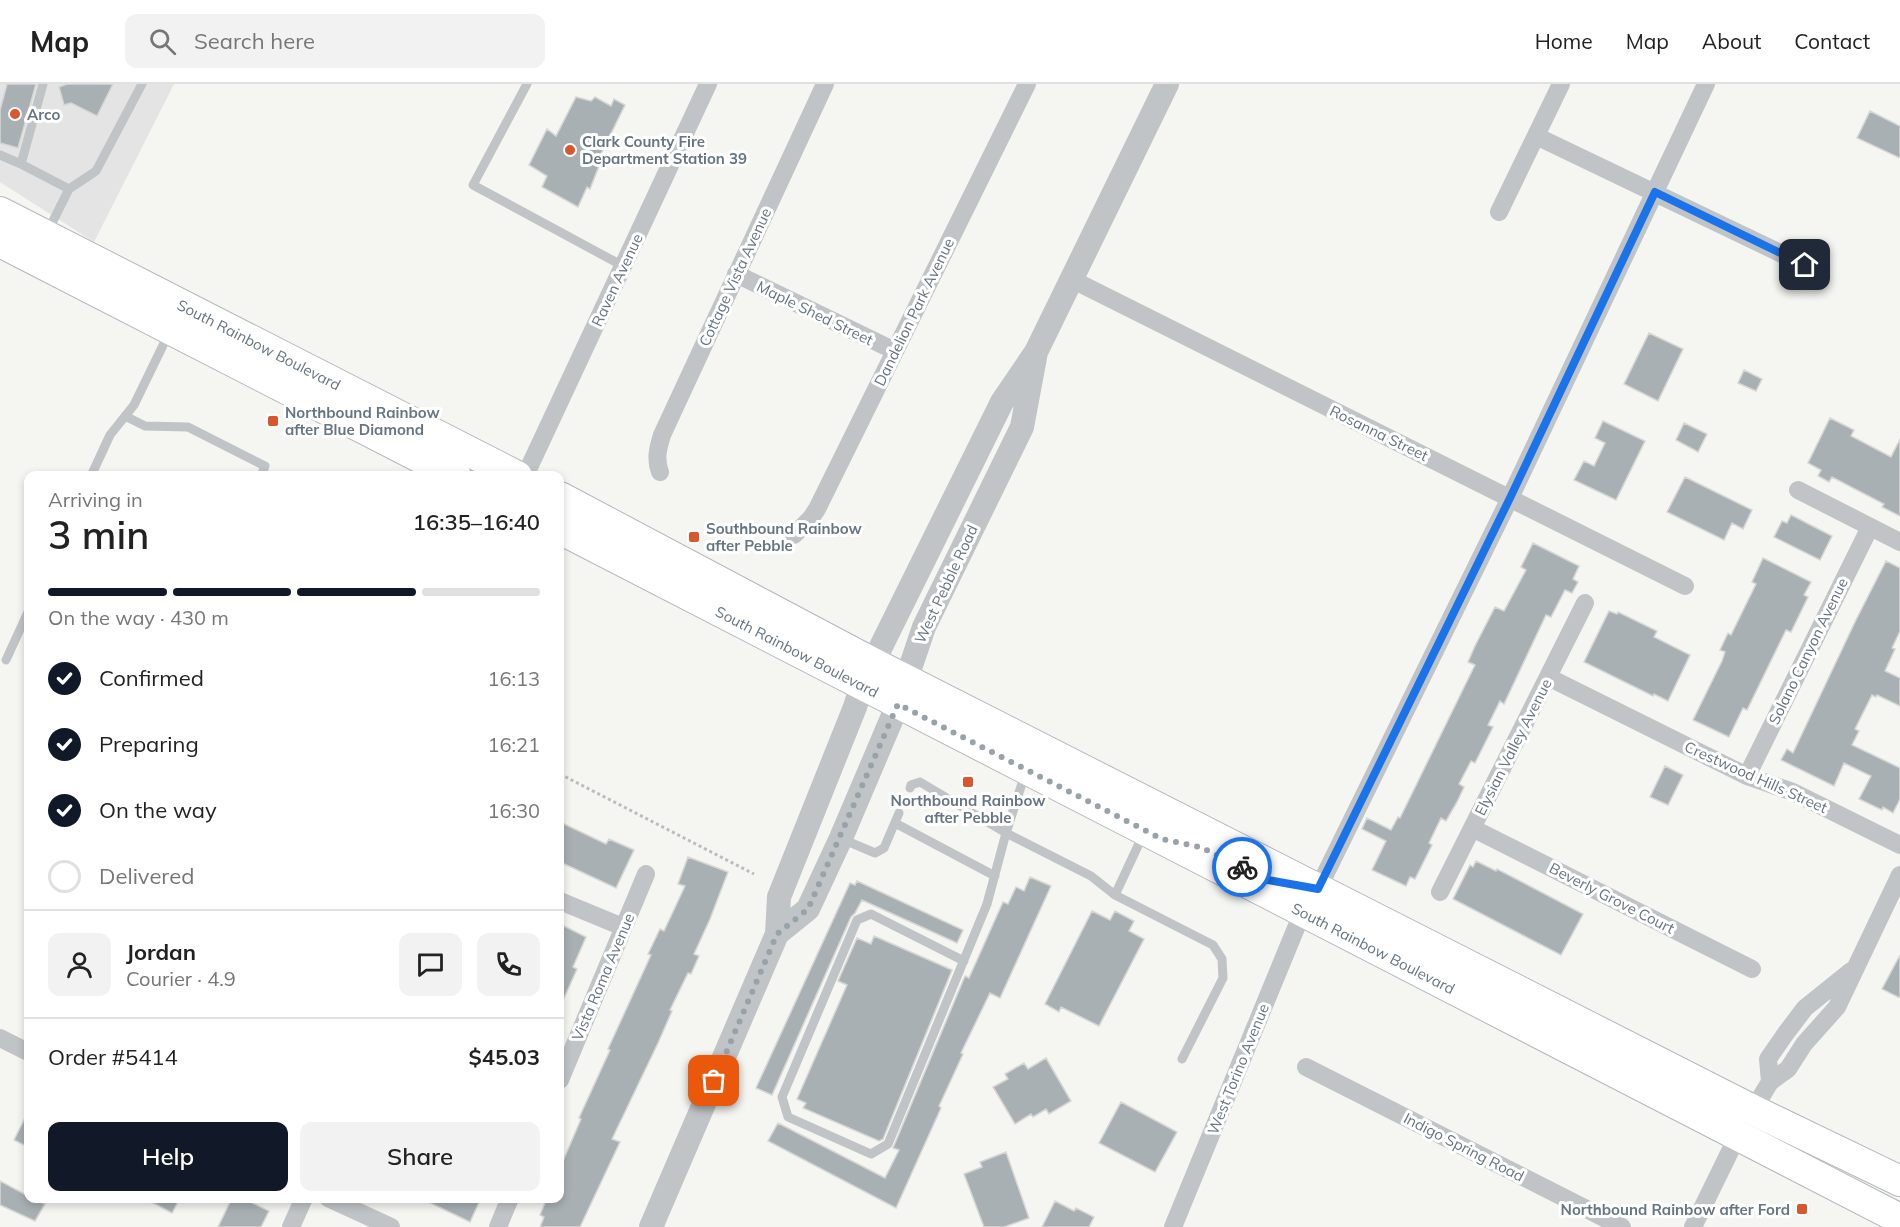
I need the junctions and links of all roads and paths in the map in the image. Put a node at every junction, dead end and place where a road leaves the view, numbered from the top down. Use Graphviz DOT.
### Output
graph roads {
  1 [pos="43,84"];
  2 [pos="142,84"];
  3 [pos="527,84"];
  4 [pos="825,84"];
  5 [pos="1027,84"];
  6 [pos="1167,84"];
  7 [pos="1560,84"];
  8 [pos="1707,84"];
  9 [pos="706,85"];
  10 [pos="1536,136"];
  11 [pos="0,155"];
  12 [pos="21,164"];
  13 [pos="69,189"];
  14 [pos="1655,192"];
  15 [pos="0,212"];
  16 [pos="1499,212"];
  17 [pos="46,235"];
  18 [pos="0,242"];
  19 [pos="1805,265"];
  20 [pos="623,266"];
  21 [pos="736,274"];
  22 [pos="1072,280"];
  23 [pos="171,329"];
  24 [pos="895,351"];
  25 [pos="1036,352"];
  26 [pos="125,416"];
  27 [pos="94,471"];
  28 [pos="263,471"];
  29 [pos="447,471"];
  30 [pos="453,471"];
  31 [pos="475,471"];
  32 [pos="507,471"];
  33 [pos="527,471"];
  34 [pos="660,472"];
  35 [pos="1798,490"];
  36 [pos="1510,498"];
  37 [pos="564,502"];
  38 [pos="574,513"];
  39 [pos="1870,527"];
  40 [pos="564,531"];
  41 [pos="794,535"];
  42 [pos="1900,542"];
  43 [pos="1686,586"];
  44 [pos="1585,603"];
  45 [pos="24,621"];
  46 [pos="6,660"];
  47 [pos="867,674"];
  48 [pos="1548,677"];
  49 [pos="902,691"];
  50 [pos="1027,769"];
  51 [pos="564,776"];
  52 [pos="1747,776"];
  53 [pos="910,788"];
  54 [pos="899,813"];
  55 [pos="895,823"];
  56 [pos="926,827"];
  57 [pos="1472,828"];
  58 [pos="1006,833"];
  59 [pos="1154,834"];
  60 [pos="922,837"];
  61 [pos="841,838"];
  62 [pos="1900,845"];
  63 [pos="646,874"];
  64 [pos="754,874"];
  65 [pos="1900,875"];
  66 [pos="995,876"];
  67 [pos="1440,892"];
  68 [pos="1115,894"];
  69 [pos="1310,900"];
  70 [pos="564,902"];
  71 [pos="623,927"];
  72 [pos="777,934"];
  73 [pos="964,961"];
  74 [pos="1855,968"];
  75 [pos="1752,969"];
  76 [pos="1805,1008"];
  77 [pos="1822,1023"];
  78 [pos="0,1038"];
  79 [pos="24,1050"];
  80 [pos="1182,1059"];
  81 [pos="1306,1067"];
  82 [pos="1610,1069"];
  83 [pos="564,1070"];
  84 [pos="1770,1082"];
  85 [pos="1753,1110"];
  86 [pos="1738,1135"];
  87 [pos="1863,1163"];
  88 [pos="1900,1181"];
  89 [pos="302,1203"];
  90 [pos="339,1203"];
  91 [pos="508,1203"];
  92 [pos="1900,1219"];
  93 [pos="291,1227"];
  94 [pos="391,1227"];
  95 [pos="498,1227"];
  96 [pos="651,1227"];
  97 [pos="1173,1227"];
  98 [pos="1622,1227"];
  99 [pos="1693,1227"];
  1 -- 12 [label="lane"];
  2 -- 13 [label="lane"];
  3 -- 20 [label="lane"];
  4 -- 21 [label="street, Cottage Vista Avenue"];
  5 -- 24 [label="street, Dandelion Park Avenue"];
  6 -- 22 [label="street, West Pebble Road"];
  7 -- 10 [label="street"];
  8 -- 14 [label="street, West Torino Avenue"];
  9 -- 20 [label="street, Raven Avenue"];
  10 -- 14 [label="street"];
  10 -- 16 [label="street"];
  11 -- 12 [label="lane"];
  12 -- 13 [label="lane"];
  13 -- 17 [label="lane"];
  14 -- 19 [label="street"];
  14 -- 36 [label="street, West Torino Avenue"];
  15 -- 17 [label="main road, South Rainbow Boulevard"];
  17 -- 32 [label="main road, South Rainbow Boulevard"];
  18 -- 23 [label="main road, South Rainbow Boulevard"];
  20 -- 33 [label="street, Raven Avenue"];
  21 -- 24 [label="street, Maple Shed Street"];
  21 -- 34 [label="street, Cottage Vista Avenue"];
  22 -- 25 [label="street, West Pebble Road"];
  22 -- 36 [label="street, Rosanna Street"];
  23 -- 26 [label="lane"];
  23 -- 29 [label="main road, South Rainbow Boulevard"];
  24 -- 41 [label="street, Dandelion Park Avenue"];
  25 -- 47 [label="street, West Pebble Road"];
  25 -- 49 [label="street, West Pebble Road"];
  26 -- 27 [label="lane"];
  26 -- 28 [label="lane"];
  30 -- 31 [label="main road"];
  35 -- 39 [label="street"];
  36 -- 43 [label="street, Rosanna Street"];
  36 -- 69 [label="street, West Torino Avenue"];
  37 -- 38 [label="main road, South Rainbow Boulevard"];
  38 -- 47 [label="main road, South Rainbow Boulevard"];
  39 -- 42 [label="street"];
  39 -- 52 [label="street, Solano Canyon Avenue"];
  40 -- 47 [label="main road, South Rainbow Boulevard"];
  44 -- 48 [label="street, Elysian Valley Avenue"];
  45 -- 46 [label="lane"];
  47 -- 49 [label="main road, South Rainbow Boulevard"];
  47 -- 72 [label="street, West Pebble Road"];
  48 -- 52 [label="street, Crestwood Hills Street"];
  48 -- 57 [label="street, Elysian Valley Avenue"];
  49 -- 50 [label="main road, South Rainbow Boulevard"];
  49 -- 61 [label="street, West Pebble Road"];
  49 -- 69 [label="main road, South Rainbow Boulevard"];
  50 -- 58 [label="lane"];
  50 -- 59 [label="main road, South Rainbow Boulevard"];
  51 -- 64 [label="path"];
  52 -- 62 [label="street, Crestwood Hills Street"];
  53 -- 58 [label="lane"];
  54 -- 55 [label="lane"];
  55 -- 60 [label="lane"];
  55 -- 61 [label="lane"];
  56 -- 60 [label="lane"];
  57 -- 67 [label="street, Elysian Valley Avenue"];
  57 -- 75 [label="street, Beverly Grove Court"];
  58 -- 66 [label="lane"];
  58 -- 68 [label="lane"];
  59 -- 68 [label="lane"];
  59 -- 69 [label="main road, South Rainbow Boulevard"];
  60 -- 66 [label="lane"];
  61 -- 72 [label="street, West Pebble Road"];
  63 -- 71 [label="street, Vista Roma Avenue"];
  65 -- 74 [label="street"];
  66 -- 73 [label="lane"];
  68 -- 80 [label="lane"];
  69 -- 82 [label="main road, South Rainbow Boulevard"];
  69 -- 85 [label="main road, South Rainbow Boulevard"];
  69 -- 97 [label="street, West Torino Avenue"];
  70 -- 71 [label="street"];
  71 -- 83 [label="street, Vista Roma Avenue"];
  72 -- 96 [label="street, West Pebble Road"];
  73 -- 73 [label="lane"];
  74 -- 76 [label="street"];
  74 -- 77 [label="street"];
  76 -- 77 [label="lane"];
  76 -- 84 [label="street"];
  77 -- 84 [label="street"];
  78 -- 79 [label="street"];
  81 -- 98 [label="street, Indigo Spring Road"];
  82 -- 85 [label="main road"];
  82 -- 86 [label="main road, South Rainbow Boulevard"];
  84 -- 85 [label="street"];
  85 -- 87 [label="main road, South Rainbow Boulevard"];
  86 -- 87 [label="main road"];
  86 -- 92 [label="main road, South Rainbow Boulevard"];
  86 -- 99 [label="street"];
  87 -- 88 [label="main road, South Rainbow Boulevard"];
  89 -- 93 [label="street"];
  90 -- 94 [label="street"];
  91 -- 95 [label="street"];
}
